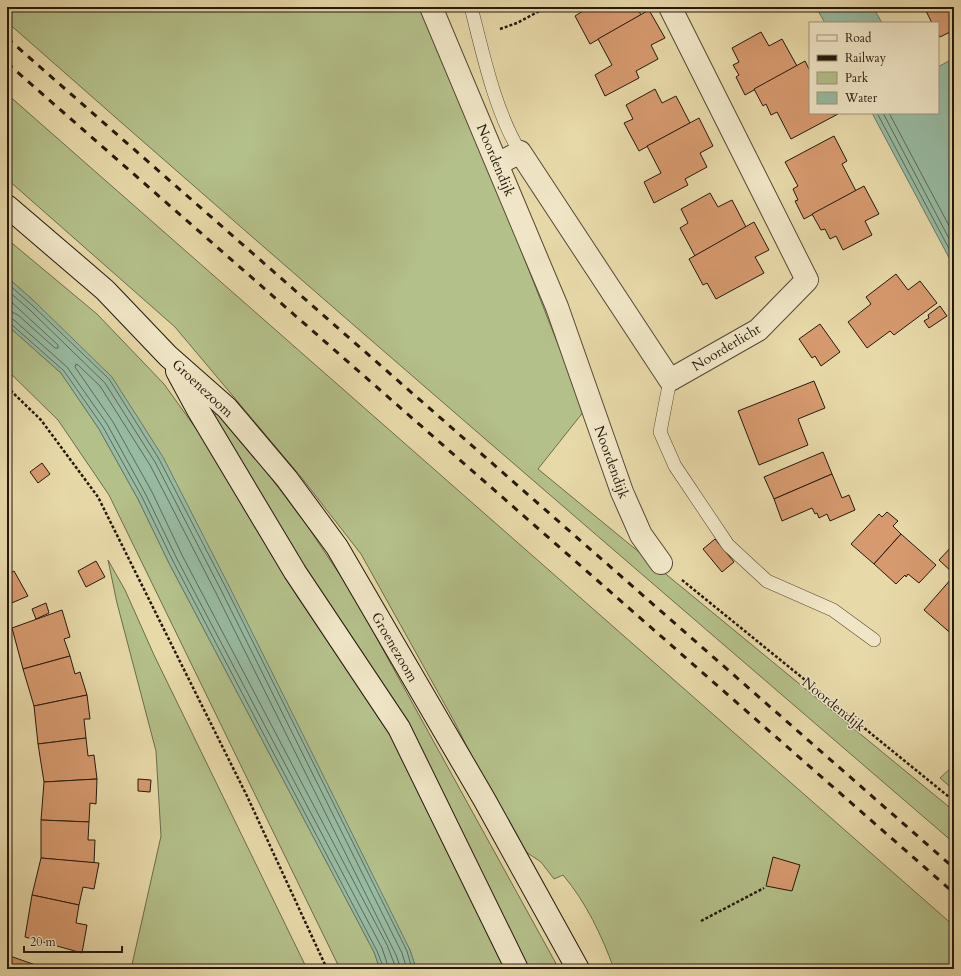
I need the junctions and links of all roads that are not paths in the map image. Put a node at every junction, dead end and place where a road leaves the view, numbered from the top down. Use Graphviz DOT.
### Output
graph roads {
  1 [pos="432,7"];
  2 [pos="471,7"];
  3 [pos="670,7"];
  4 [pos="520,152"];
  5 [pos="498,164"];
  6 [pos="7,206"];
  7 [pos="168,356"];
  8 [pos="670,380"];
  9 [pos="662,563"];
  10 [pos="874,640"];
  11 [pos="517,969"];
  12 [pos="578,969"];
  1 -- 5 [label="street, Noordendijk"];
  2 -- 4 [label="lane, Noordendijk"];
  3 -- 8 [label="street, Noorderlicht"];
  4 -- 5 [label="street"];
  4 -- 8 [label="street"];
  5 -- 9 [label="street, Noordendijk"];
  6 -- 7 [label="street, Groenezoom"];
  7 -- 11 [label="street, Groenezoom"];
  7 -- 12 [label="street, Groenezoom"];
  8 -- 10 [label="lane"];
}
